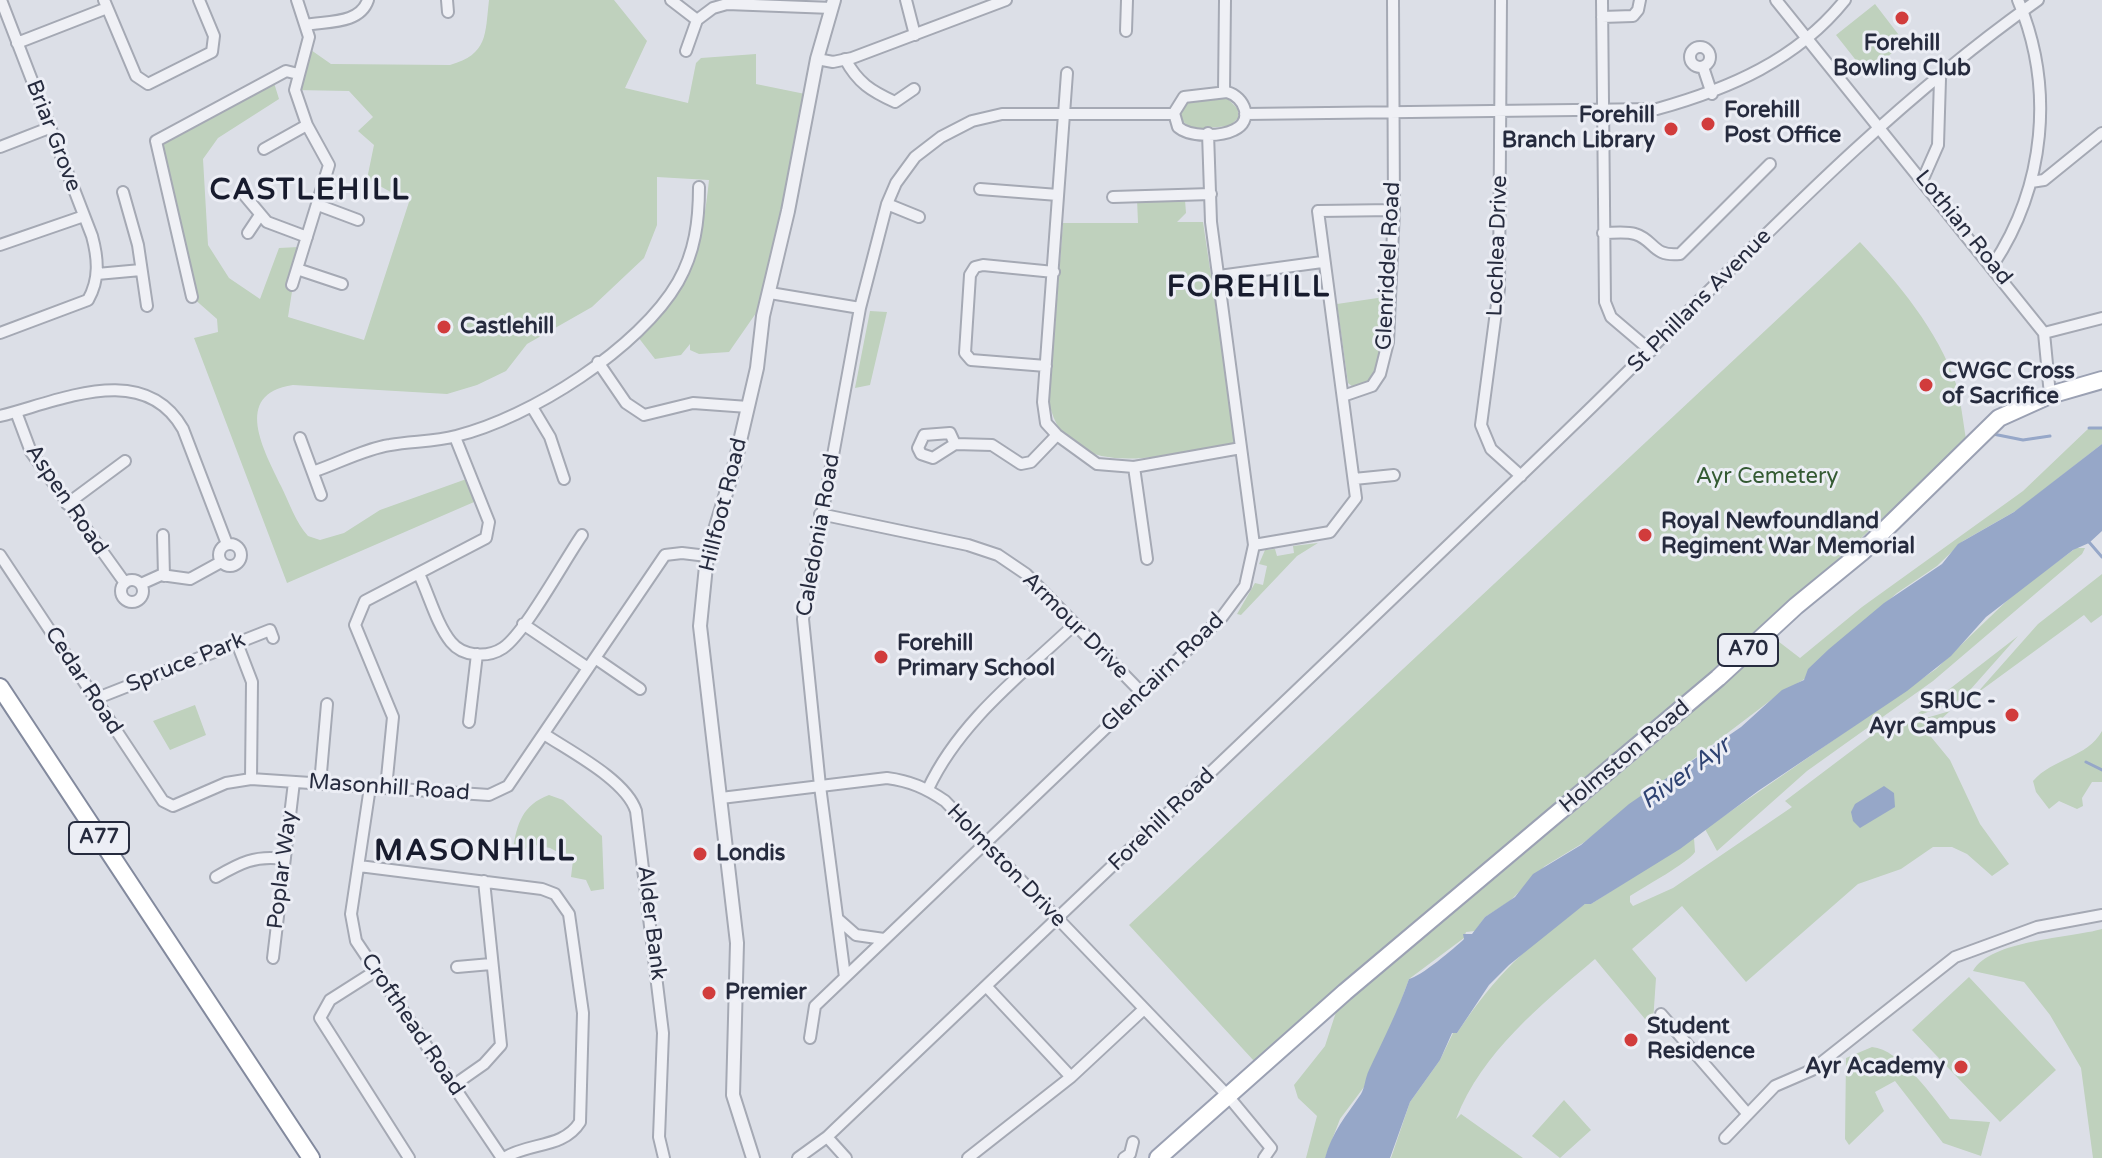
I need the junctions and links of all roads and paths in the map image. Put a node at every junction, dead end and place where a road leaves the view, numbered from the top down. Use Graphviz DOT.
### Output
graph roads {
  1 [pos="1,0"];
  2 [pos="199,0"];
  3 [pos="297,0"];
  4 [pos="368,0"];
  5 [pos="447,0"];
  6 [pos="671,0"];
  7 [pos="906,0"];
  8 [pos="1006,0"];
  9 [pos="1127,0"];
  10 [pos="1225,0"];
  11 [pos="1393,0"];
  12 [pos="1501,0"];
  13 [pos="1602,0"];
  14 [pos="1640,0"];
  15 [pos="1776,0"];
  16 [pos="1845,0"];
  17 [pos="2038,0"];
  18 [pos="105,4"];
  19 [pos="833,4"];
  20 [pos="2020,5"];
  21 [pos="448,12"];
  22 [pos="1602,17"];
  23 [pos="697,20"];
  24 [pos="306,25"];
  25 [pos="1126,31"];
  26 [pos="915,35"];
  27 [pos="1808,38"];
  28 [pos="17,43"];
  29 [pos="686,51"];
  30 [pos="817,59"];
  31 [pos="845,59"];
  32 [pos="1703,67"];
  33 [pos="1068,73"];
  34 [pos="298,74"];
  35 [pos="1940,79"];
  36 [pos="914,89"];
  37 [pos="1224,92"];
  38 [pos="1712,94"];
  39 [pos="1501,111"];
  40 [pos="1602,111"];
  41 [pos="1394,112"];
  42 [pos="1174,114"];
  43 [pos="1245,114"];
  44 [pos="1066,115"];
  45 [pos="307,125"];
  46 [pos="1879,125"];
  47 [pos="49,128"];
  48 [pos="1208,133"];
  49 [pos="2102,133"];
  50 [pos="0,147"];
  51 [pos="264,149"];
  52 [pos="1770,164"];
  53 [pos="1923,179"];
  54 [pos="2031,182"];
  55 [pos="699,187"];
  56 [pos="980,189"];
  57 [pos="241,191"];
  58 [pos="123,192"];
  59 [pos="1211,194"];
  60 [pos="1058,195"];
  61 [pos="1113,197"];
  62 [pos="887,204"];
  63 [pos="318,205"];
  64 [pos="1394,210"];
  65 [pos="260,215"];
  66 [pos="84,216"];
  67 [pos="919,217"];
  68 [pos="358,220"];
  69 [pos="248,233"];
  70 [pos="1603,233"];
  71 [pos="307,237"];
  72 [pos="0,245"];
  73 [pos="1322,262"];
  74 [pos="1993,265"];
  75 [pos="297,269"];
  76 [pos="141,270"];
  77 [pos="1054,272"];
  78 [pos="97,274"];
  79 [pos="1219,276"];
  80 [pos="342,284"];
  81 [pos="292,285"];
  82 [pos="770,293"];
  83 [pos="192,297"];
  84 [pos="147,306"];
  85 [pos="860,308"];
  86 [pos="2102,318"];
  87 [pos="0,333"];
  88 [pos="2044,333"];
  89 [pos="1651,351"];
  90 [pos="598,362"];
  91 [pos="1046,366"];
  92 [pos="2102,380"];
  93 [pos="2050,395"];
  94 [pos="1343,396"];
  95 [pos="532,407"];
  96 [pos="748,407"];
  97 [pos="16,412"];
  98 [pos="0,416"];
  99 [pos="1057,435"];
  100 [pos="455,437"];
  101 [pos="300,438"];
  102 [pos="955,444"];
  103 [pos="1241,448"];
  104 [pos="125,461"];
  105 [pos="1134,467"];
  106 [pos="315,471"];
  107 [pos="1394,475"];
  108 [pos="1521,476"];
  109 [pos="564,479"];
  110 [pos="1354,479"];
  111 [pos="321,495"];
  112 [pos="67,504"];
  113 [pos="820,514"];
  114 [pos="163,535"];
  115 [pos="582,535"];
  116 [pos="227,544"];
  117 [pos="1254,545"];
  118 [pos="0,555"];
  119 [pos="707,556"];
  120 [pos="1147,559"];
  121 [pos="221,562"];
  122 [pos="419,574"];
  123 [pos="164,576"];
  124 [pos="125,583"];
  125 [pos="141,584"];
  126 [pos="523,624"];
  127 [pos="1074,625"];
  128 [pos="273,638"];
  129 [pos="237,643"];
  130 [pos="477,654"];
  131 [pos="595,658"];
  132 [pos="588,668"];
  133 [pos="0,687"];
  134 [pos="640,689"];
  135 [pos="1142,693"];
  136 [pos="95,699"];
  137 [pos="327,704"];
  138 [pos="469,722"];
  139 [pos="544,734"];
  140 [pos="251,779"];
  141 [pos="294,782"];
  142 [pos="320,784"];
  143 [pos="820,786"];
  144 [pos="370,787"];
  145 [pos="386,788"];
  146 [pos="928,789"];
  147 [pos="721,798"];
  148 [pos="167,805"];
  149 [pos="985,843"];
  150 [pos="284,859"];
  151 [pos="359,866"];
  152 [pos="216,877"];
  153 [pos="484,881"];
  154 [pos="2102,915"];
  155 [pos="837,918"];
  156 [pos="1058,920"];
  157 [pos="884,939"];
  158 [pos="273,958"];
  159 [pos="491,964"];
  160 [pos="457,968"];
  161 [pos="374,972"];
  162 [pos="845,977"];
  163 [pos="986,986"];
  164 [pos="1144,1009"];
  165 [pos="1661,1014"];
  166 [pos="810,1038"];
  167 [pos="1071,1077"];
  168 [pos="454,1085"];
  169 [pos="1228,1096"];
  170 [pos="1746,1112"];
  171 [pos="827,1137"];
  172 [pos="1725,1138"];
  173 [pos="1133,1142"];
  174 [pos="311,1158"];
  175 [pos="409,1158"];
  176 [pos="503,1158"];
  177 [pos="664,1158"];
  178 [pos="753,1158"];
  179 [pos="798,1158"];
  180 [pos="846,1158"];
  181 [pos="968,1158"];
  182 [pos="1124,1158"];
  183 [pos="1158,1158"];
  184 [pos="1264,1158"];
  1 -- 28 [label="street, Briar Grove"];
  2 -- 18 [label="street"];
  3 -- 24 [label="street"];
  4 -- 24 [label="street"];
  5 -- 21 [label="street"];
  6 -- 23 [label="street"];
  7 -- 26 [label="street"];
  8 -- 26 [label="street"];
  9 -- 25 [label="street"];
  10 -- 37 [label="street"];
  11 -- 41 [label="street, Glenriddel Road"];
  12 -- 39 [label="street, Lochlea Drive"];
  13 -- 22 [label="street"];
  14 -- 22 [label="street"];
  15 -- 27 [label="street, Lothian Road"];
  16 -- 27 [label="street"];
  17 -- 20 [label="street, St Phillans Avenue"];
  18 -- 28 [label="street"];
  19 -- 23 [label="street"];
  19 -- 30 [label="street, Hillfoot Road"];
  20 -- 35 [label="street, St Phillans Avenue"];
  20 -- 54 [label="street"];
  22 -- 40 [label="street"];
  23 -- 29 [label="street"];
  24 -- 34 [label="street"];
  26 -- 31 [label="street"];
  27 -- 38 [label="street"];
  27 -- 46 [label="street, Lothian Road"];
  28 -- 47 [label="street, Briar Grove"];
  30 -- 31 [label="street"];
  30 -- 82 [label="street, Hillfoot Road"];
  31 -- 36 [label="street"];
  32 -- 38 [label="street"];
  33 -- 44 [label="street"];
  34 -- 45 [label="street"];
  34 -- 83 [label="street"];
  35 -- 46 [label="street, St Phillans Avenue"];
  35 -- 53 [label="street"];
  37 -- 42 [label="street"];
  37 -- 43 [label="street"];
  38 -- 40 [label="street"];
  39 -- 40 [label="street"];
  39 -- 41 [label="street"];
  39 -- 108 [label="street, Lochlea Drive"];
  40 -- 70 [label="street"];
  41 -- 43 [label="street"];
  41 -- 64 [label="street, Glenriddel Road"];
  42 -- 44 [label="street, Caledonia Road"];
  42 -- 48 [label="street"];
  43 -- 48 [label="street"];
  44 -- 60 [label="street"];
  44 -- 62 [label="street, Caledonia Road"];
  45 -- 51 [label="street"];
  45 -- 63 [label="street"];
  46 -- 53 [label="street, Lothian Road"];
  46 -- 89 [label="street, St Phillans Avenue"];
  47 -- 50 [label="street"];
  47 -- 66 [label="street, Briar Grove"];
  48 -- 59 [label="street, Glencairn Road"];
  49 -- 54 [label="street"];
  52 -- 70 [label="street"];
  53 -- 74 [label="street, Lothian Road"];
  54 -- 74 [label="street"];
  55 -- 90 [label="street"];
  56 -- 60 [label="street"];
  57 -- 65 [label="street"];
  58 -- 76 [label="street"];
  59 -- 61 [label="street"];
  59 -- 79 [label="street, Glencairn Road"];
  60 -- 77 [label="street"];
  62 -- 67 [label="street"];
  62 -- 85 [label="street, Caledonia Road"];
  63 -- 68 [label="street"];
  63 -- 71 [label="street"];
  64 -- 73 [label="street"];
  64 -- 94 [label="street, Glenriddel Road"];
  65 -- 69 [label="street"];
  65 -- 71 [label="street"];
  66 -- 72 [label="street"];
  66 -- 78 [label="street, Briar Grove"];
  70 -- 89 [label="street"];
  71 -- 75 [label="street"];
  73 -- 79 [label="street"];
  73 -- 94 [label="street"];
  74 -- 88 [label="street, Lothian Road"];
  75 -- 80 [label="street"];
  75 -- 81 [label="street"];
  76 -- 78 [label="street"];
  76 -- 84 [label="street"];
  77 -- 91 [label="street"];
  77 -- 91 [label="street"];
  78 -- 87 [label="street"];
  79 -- 103 [label="street, Glencairn Road"];
  82 -- 85 [label="street"];
  82 -- 96 [label="street, Hillfoot Road"];
  85 -- 113 [label="street, Caledonia Road"];
  86 -- 88 [label="street"];
  88 -- 93 [label="street"];
  89 -- 108 [label="street, St Phillans Avenue"];
  90 -- 95 [label="street"];
  90 -- 96 [label="street"];
  91 -- 99 [label="street"];
  92 -- 93 [label="main road, Holmston Road / A70"];
  93 -- 169 [label="main road, Holmston Road / A70"];
  94 -- 110 [label="street"];
  95 -- 100 [label="street"];
  95 -- 109 [label="street"];
  96 -- 119 [label="street, Hillfoot Road"];
  97 -- 98 [label="street"];
  97 -- 112 [label="street, Aspen Road"];
  97 -- 116 [label="street"];
  99 -- 102 [label="street"];
  99 -- 105 [label="street"];
  100 -- 106 [label="street"];
  100 -- 122 [label="street"];
  101 -- 106 [label="street"];
  103 -- 105 [label="street"];
  103 -- 117 [label="street, Glencairn Road"];
  104 -- 112 [label="street"];
  105 -- 120 [label="street"];
  106 -- 111 [label="street"];
  107 -- 110 [label="street"];
  108 -- 156 [label="street, Forehill Road"];
  110 -- 117 [label="street"];
  112 -- 124 [label="street, Aspen Road"];
  113 -- 127 [label="street, Armour Drive"];
  113 -- 143 [label="street, Caledonia Road"];
  114 -- 123 [label="street"];
  115 -- 126 [label="street"];
  116 -- 121 [label="street"];
  116 -- 121 [label="street"];
  117 -- 135 [label="street, Glencairn Road"];
  118 -- 136 [label="street, Cedar Road"];
  119 -- 131 [label="street, Masonhill Road"];
  119 -- 147 [label="street, Hillfoot Road"];
  121 -- 123 [label="street"];
  122 -- 130 [label="street"];
  122 -- 145 [label="street"];
  123 -- 125 [label="street"];
  124 -- 125 [label="street"];
  124 -- 125 [label="street"];
  126 -- 130 [label="street"];
  126 -- 132 [label="street"];
  127 -- 135 [label="street, Armour Drive"];
  127 -- 146 [label="street"];
  128 -- 129 [label="street, Spruce Park"];
  129 -- 136 [label="street, Spruce Park"];
  129 -- 140 [label="street"];
  130 -- 138 [label="street"];
  131 -- 132 [label="street, Masonhill Road"];
  131 -- 134 [label="street"];
  132 -- 139 [label="street, Masonhill Road"];
  133 -- 174 [label="main road, A77"];
  135 -- 149 [label="street, Glencairn Road"];
  136 -- 148 [label="street, Cedar Road"];
  137 -- 142 [label="street"];
  139 -- 145 [label="street, Masonhill Road"];
  139 -- 177 [label="street, Alder Bank"];
  140 -- 141 [label="street, Masonhill Road"];
  140 -- 148 [label="street, Masonhill Road"];
  141 -- 142 [label="street, Masonhill Road"];
  141 -- 150 [label="street, Poplar Way"];
  142 -- 144 [label="street, Masonhill Road"];
  143 -- 146 [label="street, Holmston Drive"];
  143 -- 147 [label="street, Holmston Drive"];
  143 -- 155 [label="street, Caledonia Road"];
  144 -- 145 [label="street, Masonhill Road"];
  144 -- 151 [label="street, Crofthead Road"];
  146 -- 149 [label="street, Holmston Drive"];
  147 -- 178 [label="street, Hillfoot Road"];
  149 -- 156 [label="street, Holmston Drive"];
  149 -- 157 [label="street, Glencairn Road"];
  150 -- 152 [label="street"];
  150 -- 158 [label="street, Poplar Way"];
  151 -- 153 [label="street"];
  151 -- 161 [label="street, Crofthead Road"];
  153 -- 159 [label="street"];
  153 -- 176 [label="street"];
  154 -- 170 [label="street"];
  155 -- 157 [label="street"];
  155 -- 162 [label="street, Caledonia Road"];
  156 -- 163 [label="street, Forehill Road"];
  156 -- 164 [label="street, Holmston Drive"];
  157 -- 162 [label="street, Glencairn Road"];
  159 -- 160 [label="street"];
  159 -- 168 [label="street"];
  161 -- 168 [label="street, Crofthead Road"];
  161 -- 175 [label="street"];
  162 -- 166 [label="street, Glencairn Road"];
  163 -- 167 [label="street"];
  163 -- 171 [label="street, Forehill Road"];
  164 -- 167 [label="street"];
  164 -- 169 [label="street, Holmston Drive"];
  165 -- 170 [label="street"];
  167 -- 181 [label="street"];
  168 -- 176 [label="street, Crofthead Road"];
  169 -- 183 [label="main road, Holmston Road / A70"];
  169 -- 184 [label="street, Holmston Drive"];
  170 -- 172 [label="street"];
  171 -- 179 [label="street, Forehill Road"];
  171 -- 180 [label="street"];
  173 -- 182 [label="street"];
}
